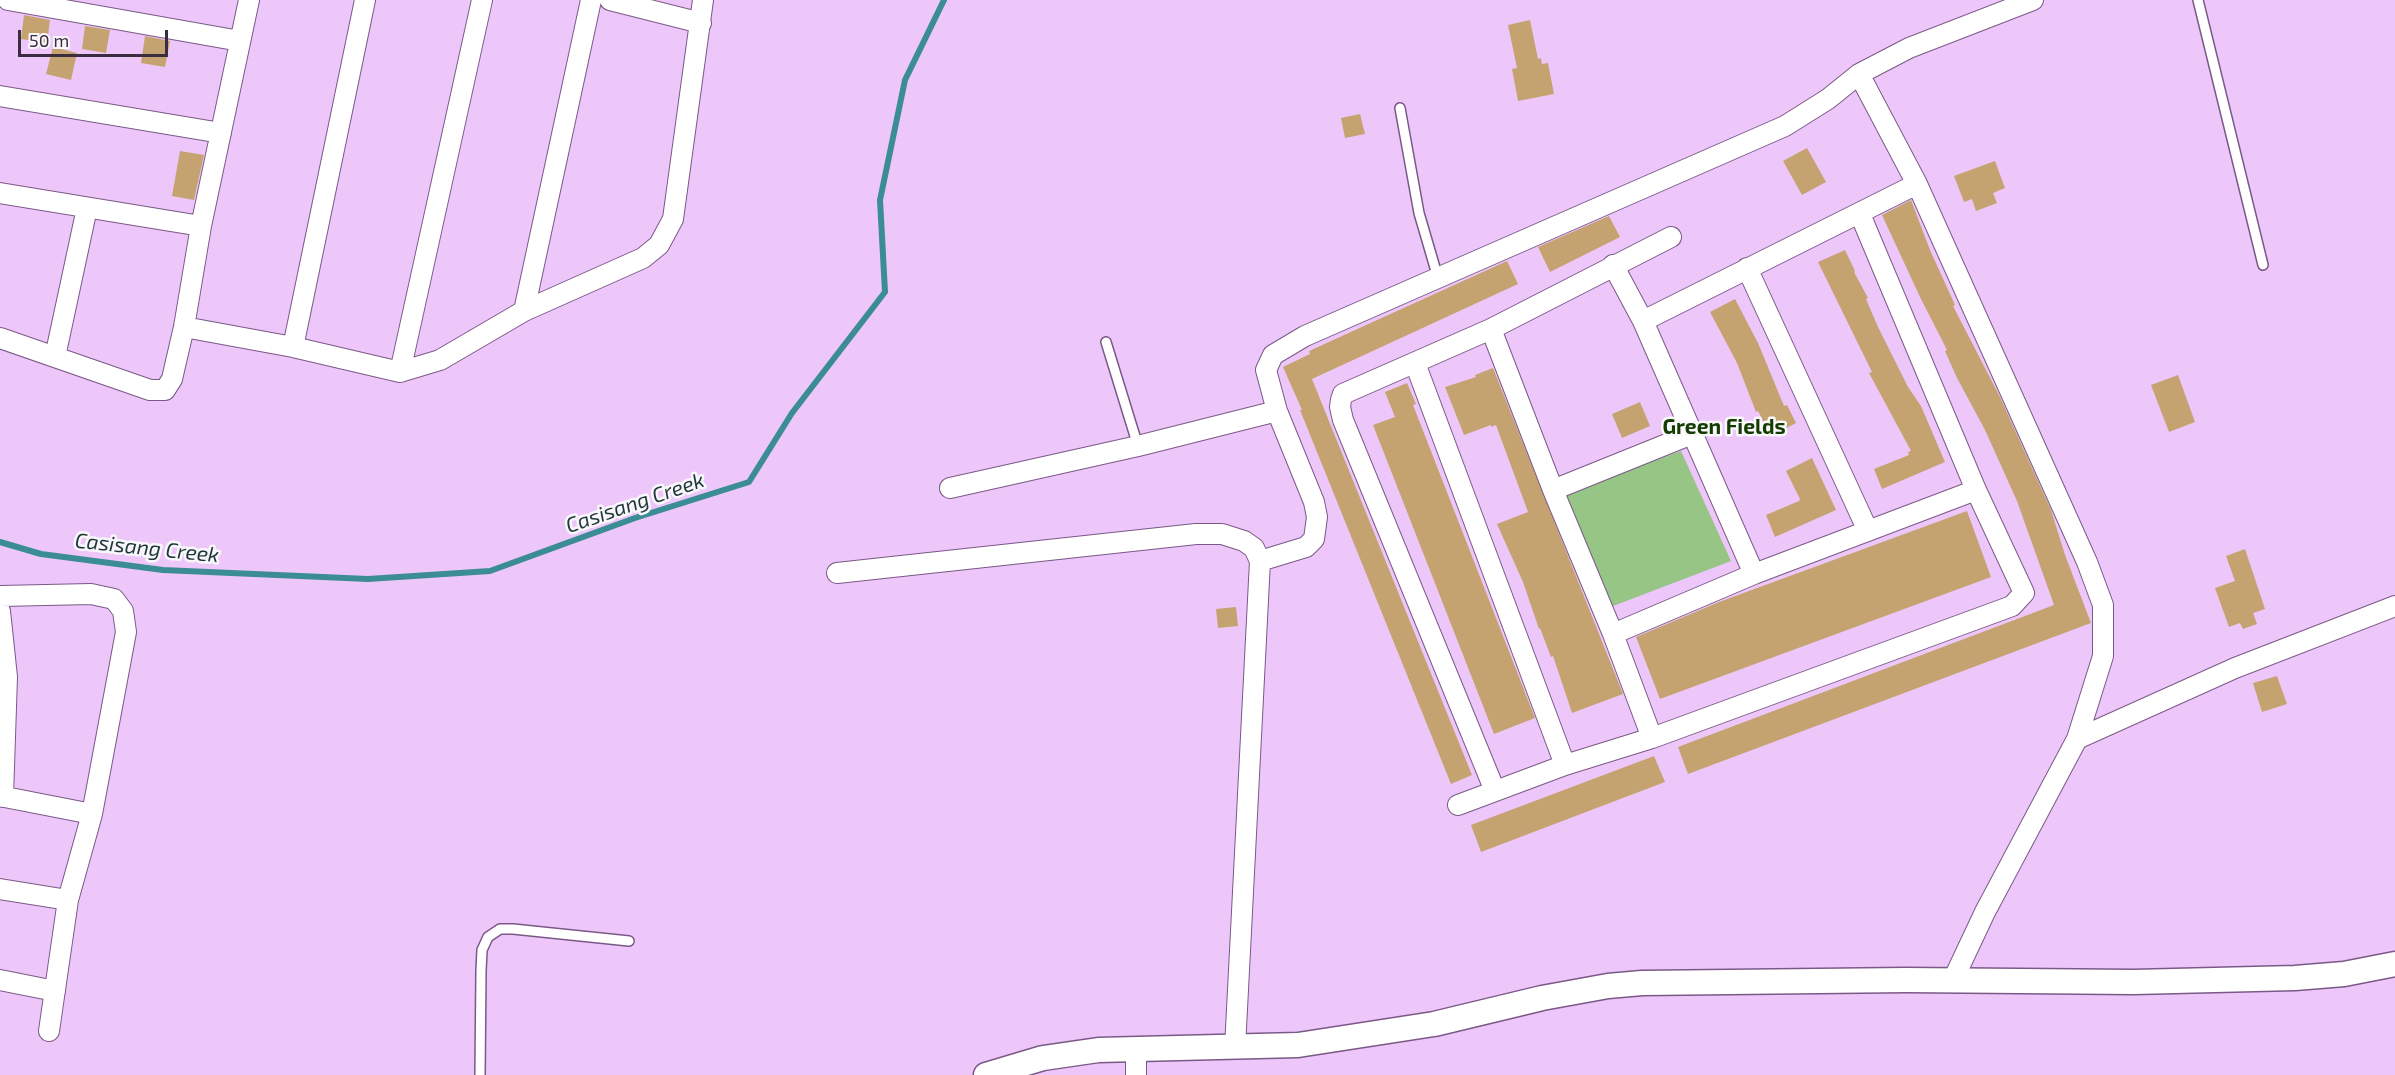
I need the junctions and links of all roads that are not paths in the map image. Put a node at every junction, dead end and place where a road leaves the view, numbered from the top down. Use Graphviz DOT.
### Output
graph roads {
  1 [pos="8,0"];
  2 [pos="249,0"];
  3 [pos="365,0"];
  4 [pos="482,0"];
  5 [pos="591,0"];
  6 [pos="610,0"];
  7 [pos="703,0"];
  8 [pos="2033,0"];
  9 [pos="2198,0"];
  10 [pos="701,22"];
  11 [pos="240,41"];
  12 [pos="1859,74"];
  13 [pos="0,96"];
  14 [pos="1400,108"];
  15 [pos="221,133"];
  16 [pos="1917,184"];
  17 [pos="0,193"];
  18 [pos="87,208"];
  19 [pos="1860,214"];
  20 [pos="201,226"];
  21 [pos="1671,237"];
  22 [pos="1613,265"];
  23 [pos="2263,265"];
  24 [pos="1748,268"];
  25 [pos="1438,278"];
  26 [pos="524,311"];
  27 [pos="1644,321"];
  28 [pos="184,327"];
  29 [pos="1491,329"];
  30 [pos="0,338"];
  31 [pos="1106,342"];
  32 [pos="293,347"];
  33 [pos="55,357"];
  34 [pos="1415,363"];
  35 [pos="400,372"];
  36 [pos="1277,411"];
  37 [pos="1692,434"];
  38 [pos="1138,446"];
  39 [pos="950,488"];
  40 [pos="1552,490"];
  41 [pos="1976,490"];
  42 [pos="1868,531"];
  43 [pos="1260,561"];
  44 [pos="837,573"];
  45 [pos="1754,574"];
  46 [pos="0,596"];
  47 [pos="2395,606"];
  48 [pos="0,611"];
  49 [pos="1613,634"];
  50 [pos="3,712"];
  51 [pos="1652,738"];
  52 [pos="2077,739"];
  53 [pos="1565,765"];
  54 [pos="1495,792"];
  55 [pos="2,797"];
  56 [pos="1458,805"];
  57 [pos="92,814"];
  58 [pos="0,889"];
  59 [pos="68,900"];
  60 [pos="629,941"];
  61 [pos="2395,964"];
  62 [pos="0,980"];
  63 [pos="1953,980"];
  64 [pos="55,991"];
  65 [pos="49,1031"];
  66 [pos="1235,1048"];
  67 [pos="1136,1049"];
  68 [pos="480,1075"];
  69 [pos="986,1075"];
  70 [pos="1136,1075"];
  1 -- 11 [label="street"];
  2 -- 11 [label="street"];
  3 -- 32 [label="street"];
  4 -- 35 [label="street"];
  5 -- 26 [label="street"];
  6 -- 10 [label="street"];
  7 -- 10 [label="street"];
  8 -- 12 [label="street"];
  9 -- 23 [label="lane"];
  10 -- 26 [label="street"];
  11 -- 15 [label="street"];
  12 -- 16 [label="street"];
  12 -- 25 [label="street"];
  13 -- 15 [label="street"];
  14 -- 25 [label="lane"];
  15 -- 20 [label="street"];
  16 -- 19 [label="street"];
  16 -- 52 [label="street"];
  17 -- 18 [label="street"];
  18 -- 20 [label="street"];
  18 -- 33 [label="street"];
  19 -- 24 [label="street"];
  19 -- 41 [label="street"];
  20 -- 28 [label="street"];
  21 -- 22 [label="street"];
  22 -- 27 [label="street"];
  22 -- 29 [label="street"];
  24 -- 27 [label="street"];
  24 -- 42 [label="street"];
  25 -- 36 [label="street"];
  26 -- 35 [label="street"];
  27 -- 37 [label="street"];
  28 -- 32 [label="street"];
  28 -- 33 [label="street"];
  29 -- 34 [label="street"];
  29 -- 40 [label="street"];
  30 -- 33 [label="street"];
  31 -- 38 [label="lane"];
  32 -- 35 [label="street"];
  34 -- 53 [label="street"];
  34 -- 54 [label="street"];
  36 -- 38 [label="street"];
  36 -- 43 [label="street"];
  37 -- 40 [label="street"];
  37 -- 45 [label="street"];
  38 -- 39 [label="street"];
  40 -- 49 [label="street"];
  41 -- 42 [label="street"];
  41 -- 51 [label="street"];
  42 -- 45 [label="street"];
  43 -- 44 [label="street"];
  43 -- 66 [label="street"];
  45 -- 49 [label="street"];
  46 -- 57 [label="street"];
  47 -- 52 [label="street"];
  48 -- 50 [label="street"];
  49 -- 51 [label="street"];
  50 -- 55 [label="street"];
  51 -- 53 [label="street"];
  52 -- 63 [label="street"];
  53 -- 54 [label="street"];
  54 -- 56 [label="street"];
  55 -- 57 [label="street"];
  57 -- 59 [label="street"];
  58 -- 59 [label="street"];
  59 -- 64 [label="street"];
  60 -- 68 [label="lane"];
  61 -- 63 [label="street"];
  62 -- 64 [label="street"];
  63 -- 66 [label="street"];
  64 -- 65 [label="street"];
  66 -- 67 [label="street"];
  67 -- 69 [label="street"];
  67 -- 70 [label="street"];
}
